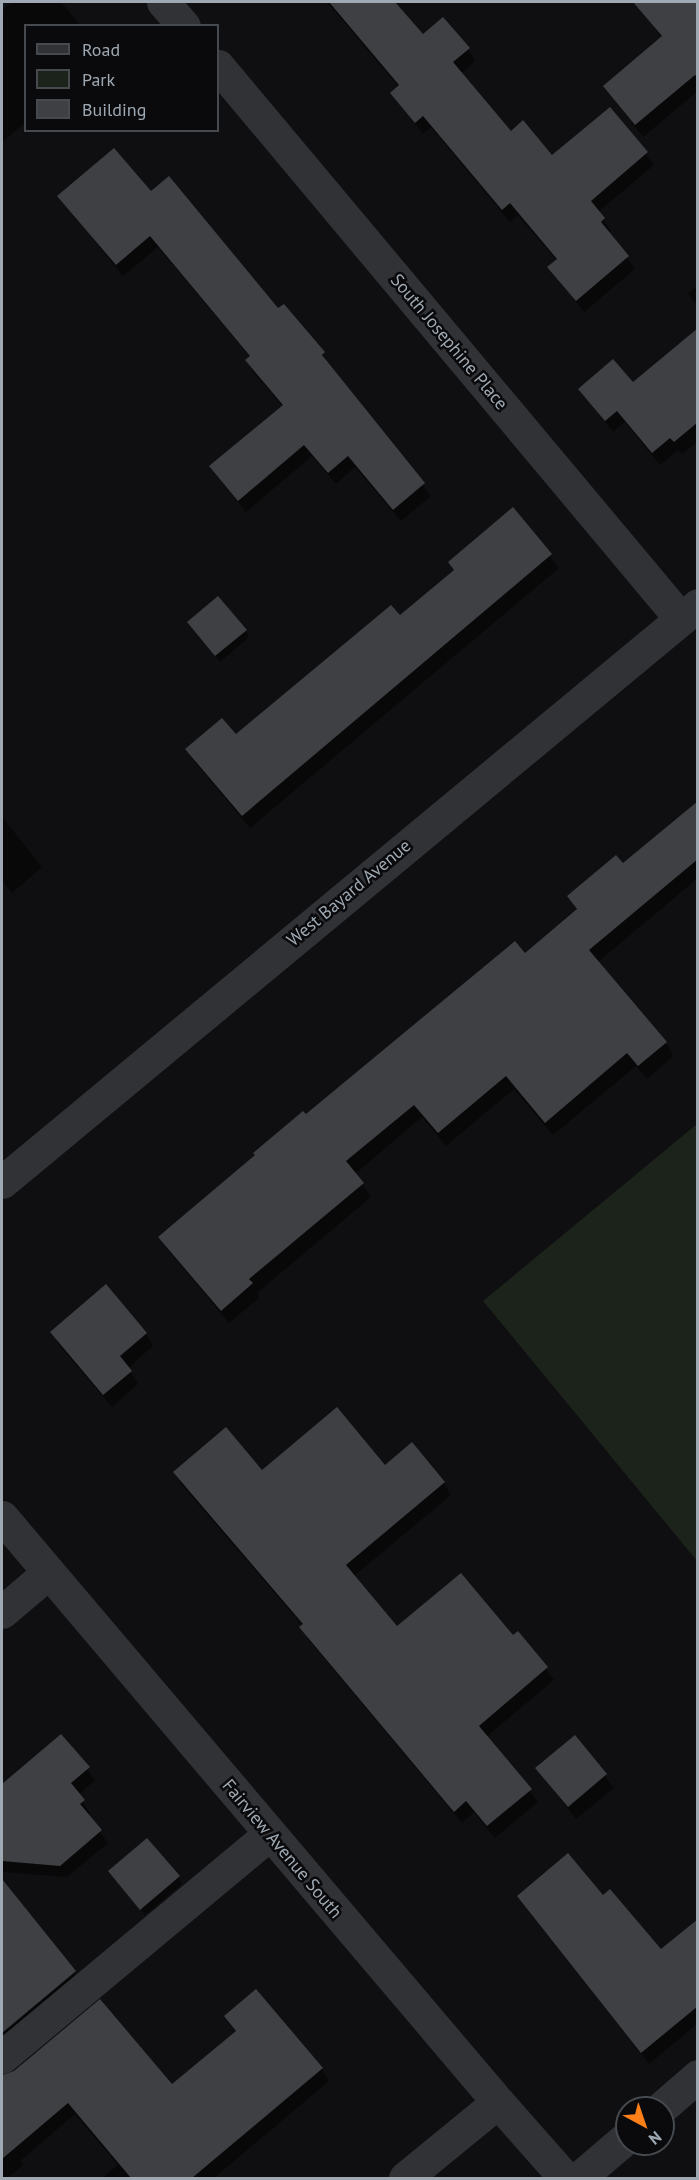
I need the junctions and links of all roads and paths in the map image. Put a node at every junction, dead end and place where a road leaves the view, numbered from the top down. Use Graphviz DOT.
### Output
graph roads {
  1 [pos="163,2"];
  2 [pos="182,24"];
  3 [pos="219,67"];
  4 [pos="689,612"];
  5 [pos="2,1182"];
  6 [pos="2,1517"];
  7 [pos="48,1573"];
  8 [pos="2,1612"];
  9 [pos="270,1834"];
  10 [pos="2,2057"];
  11 [pos="698,2076"];
  12 [pos="675,2096"];
  13 [pos="498,2102"];
  14 [pos="615,2147"];
  15 [pos="405,2178"];
  16 [pos="565,2178"];
  17 [pos="579,2178"];
  1 -- 2 [label="street"];
  3 -- 4 [label="street, South Josephine Place"];
  4 -- 5 [label="street, West Bayard Avenue"];
  6 -- 7 [label="street, Fairview Avenue South"];
  7 -- 8 [label="street"];
  7 -- 9 [label="street, Fairview Avenue South"];
  9 -- 10 [label="street"];
  9 -- 13 [label="street, Fairview Avenue South"];
  11 -- 12 [label="street"];
  13 -- 15 [label="street"];
  13 -- 16 [label="street, Fairview Avenue South"];
  14 -- 17 [label="street"];
}
